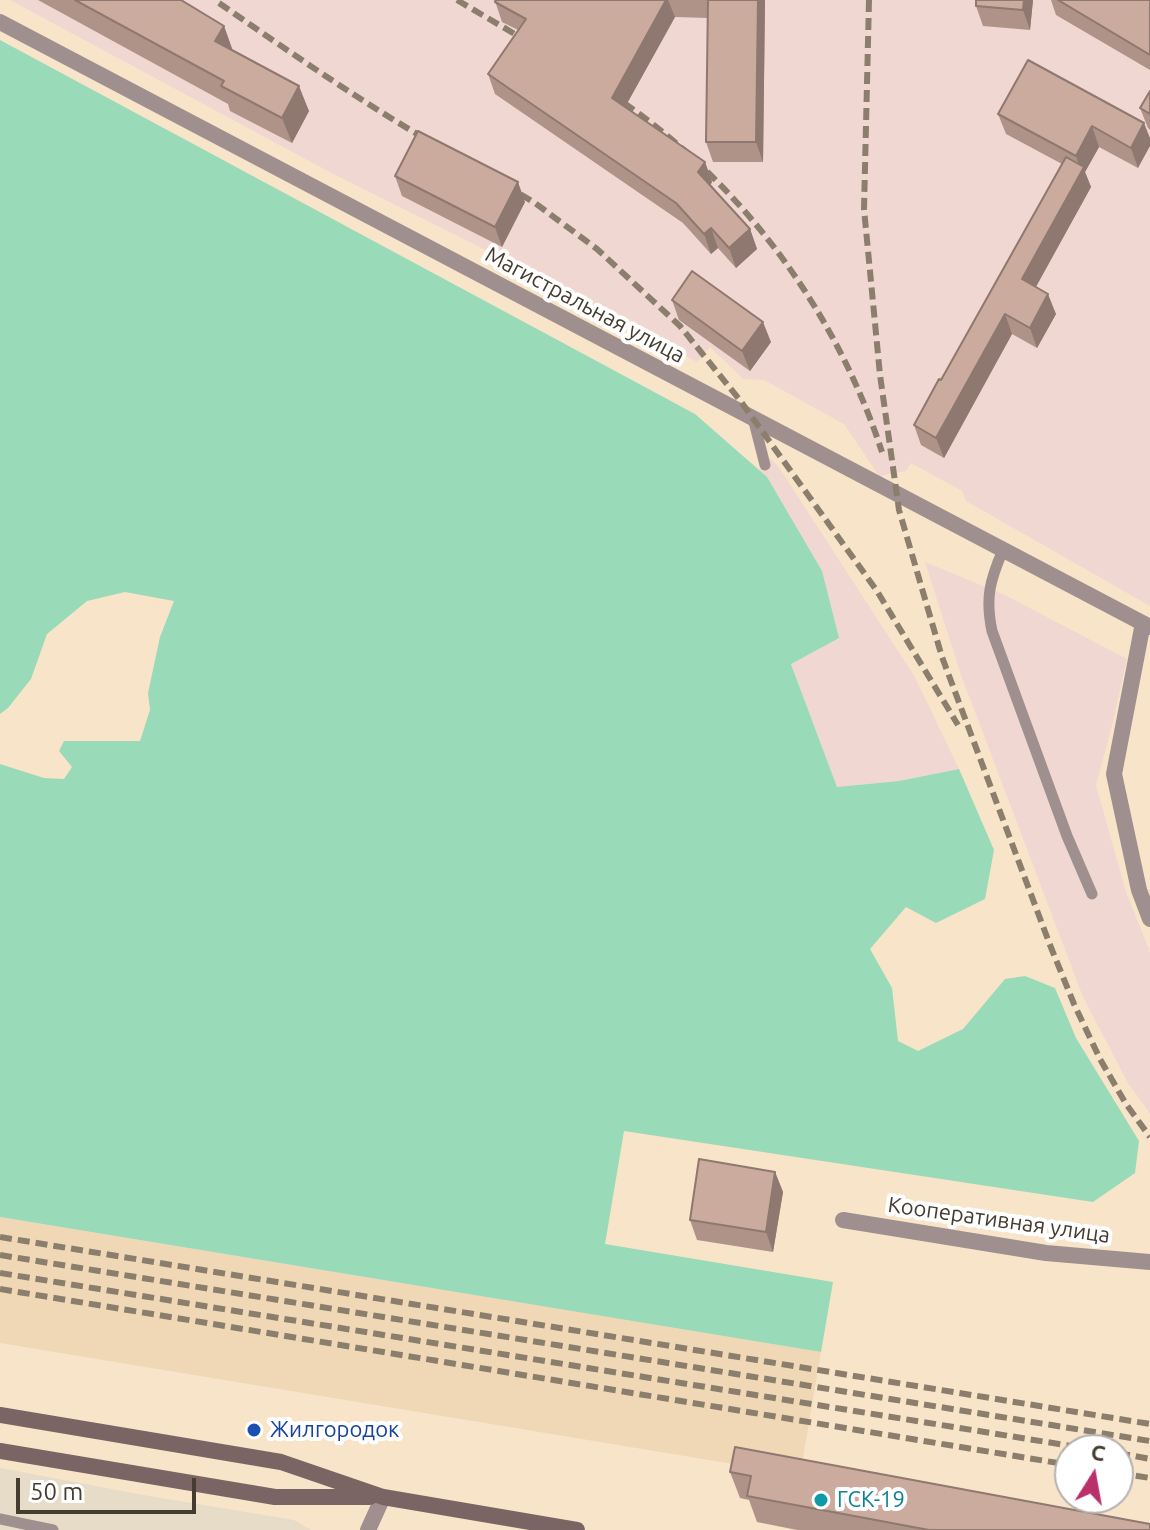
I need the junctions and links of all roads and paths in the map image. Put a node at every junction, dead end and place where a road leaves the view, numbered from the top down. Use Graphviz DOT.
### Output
graph roads {
  1 [pos="0,22"];
  2 [pos="753,418"];
  3 [pos="765,465"];
  4 [pos="1003,550"];
  5 [pos="1146,625"];
  6 [pos="1092,894"];
  7 [pos="1150,919"];
  8 [pos="843,1220"];
  9 [pos="1150,1262"];
  10 [pos="0,1415"];
  11 [pos="0,1451"];
  12 [pos="383,1497"];
  13 [pos="0,1519"];
  14 [pos="501,1524"];
  15 [pos="53,1530"];
  16 [pos="368,1530"];
  17 [pos="577,1530"];
  1 -- 2 [label="street, Магистральная улица"];
  2 -- 3 [label="lane"];
  2 -- 4 [label="street, Магистральная улица"];
  4 -- 5 [label="street, Магистральная улица"];
  4 -- 6 [label="lane"];
  5 -- 7 [label="street"];
  8 -- 9 [label="street, Кооперативная улица"];
  10 -- 12 [label="main road"];
  11 -- 12 [label="main road"];
  12 -- 14 [label="main road"];
  12 -- 16 [label="street"];
  13 -- 15 [label="lane"];
  14 -- 17 [label="main road"];
}
